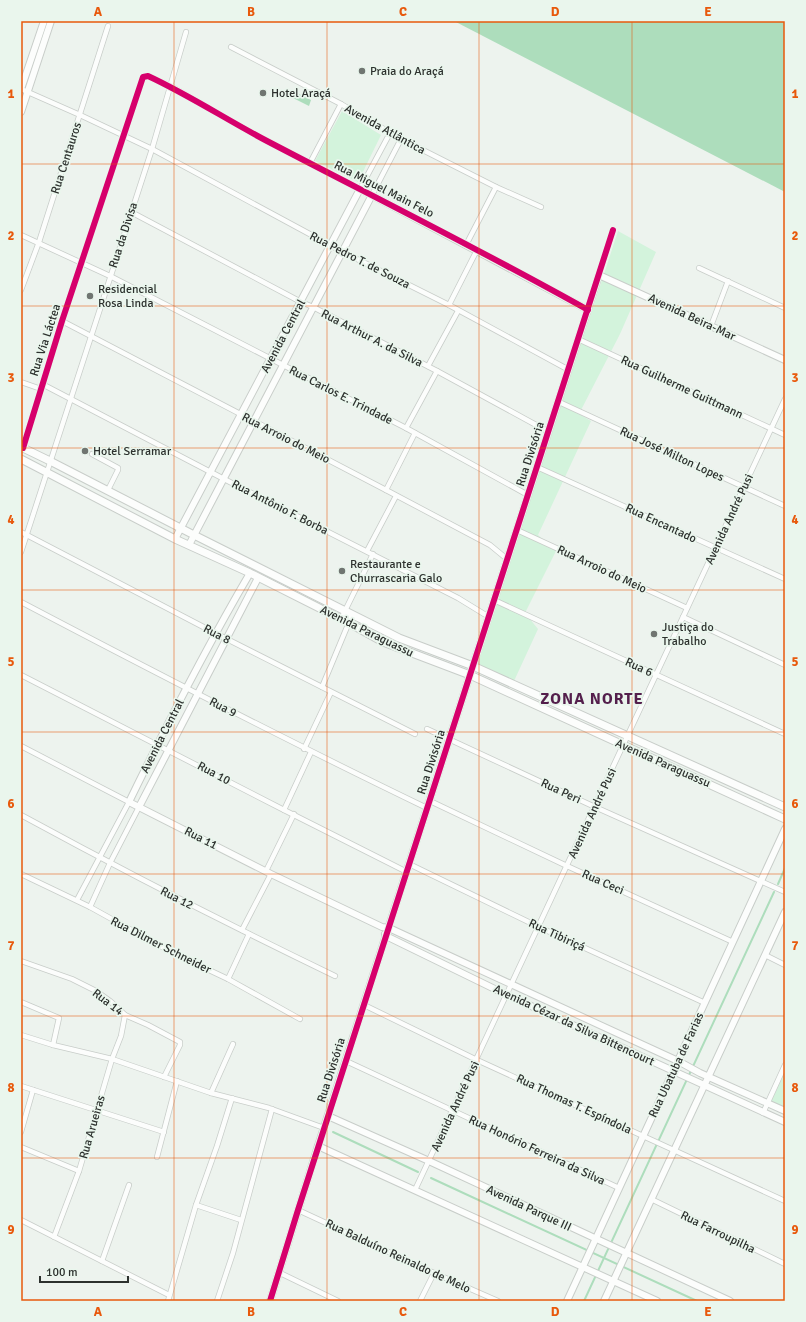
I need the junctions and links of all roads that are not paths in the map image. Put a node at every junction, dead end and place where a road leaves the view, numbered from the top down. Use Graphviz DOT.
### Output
graph roads {
  1 [pos="44,21"];
  2 [pos="51,21"];
  3 [pos="108,26"];
  4 [pos="186,32"];
  5 [pos="231,47"];
  6 [pos="171,86"];
  7 [pos="21,89"];
  8 [pos="27,92"];
  9 [pos="341,104"];
  10 [pos="21,112"];
  11 [pos="80,115"];
  12 [pos="390,133"];
  13 [pos="124,136"];
  14 [pos="401,139"];
  15 [pos="152,149"];
  16 [pos="310,163"];
  17 [pos="496,187"];
  18 [pos="360,189"];
  19 [pos="372,195"];
  20 [pos="541,208"];
  21 [pos="131,212"];
  22 [pos="614,230"];
  23 [pos="21,235"];
  24 [pos="38,242"];
  25 [pos="466,245"];
  26 [pos="331,246"];
  27 [pos="477,250"];
  28 [pos="342,252"];
  29 [pos="82,263"];
  30 [pos="699,268"];
  31 [pos="599,275"];
  32 [pos="110,276"];
  33 [pos="728,282"];
  34 [pos="21,290"];
  35 [pos="301,302"];
  36 [pos="449,306"];
  37 [pos="314,307"];
  38 [pos="785,308"];
  39 [pos="588,310"];
  40 [pos="458,311"];
  41 [pos="62,321"];
  42 [pos="710,326"];
  43 [pos="90,336"];
  44 [pos="578,339"];
  45 [pos="271,359"];
  46 [pos="785,360"];
  47 [pos="283,365"];
  48 [pos="428,366"];
  49 [pos="568,370"];
  50 [pos="437,371"];
  51 [pos="21,382"];
  52 [pos="42,384"];
  53 [pos="41,389"];
  54 [pos="70,398"];
  55 [pos="785,399"];
  56 [pos="559,402"];
  57 [pos="242,415"];
  58 [pos="254,422"];
  59 [pos="406,428"];
  60 [pos="771,428"];
  61 [pos="549,432"];
  62 [pos="415,433"];
  63 [pos="785,435"];
  64 [pos="22,448"];
  65 [pos="92,454"];
  66 [pos="21,459"];
  67 [pos="50,460"];
  68 [pos="537,466"];
  69 [pos="47,471"];
  70 [pos="212,472"];
  71 [pos="224,478"];
  72 [pos="744,487"];
  73 [pos="108,490"];
  74 [pos="386,490"];
  75 [pos="528,495"];
  76 [pos="396,496"];
  77 [pos="785,506"];
  78 [pos="181,528"];
  79 [pos="517,530"];
  80 [pos="21,532"];
  81 [pos="27,534"];
  82 [pos="194,535"];
  83 [pos="175,538"];
  84 [pos="189,545"];
  85 [pos="715,548"];
  86 [pos="367,551"];
  87 [pos="21,552"];
  88 [pos="373,554"];
  89 [pos="507,559"];
  90 [pos="250,573"];
  91 [pos="258,578"];
  92 [pos="785,579"];
  93 [pos="494,600"];
  94 [pos="21,602"];
  95 [pos="687,608"];
  96 [pos="345,611"];
  97 [pos="352,615"];
  98 [pos="489,617"];
  99 [pos="683,617"];
  100 [pos="341,619"];
  101 [pos="349,623"];
  102 [pos="215,633"];
  103 [pos="227,638"];
  104 [pos="785,665"];
  105 [pos="473,666"];
  106 [pos="21,675"];
  107 [pos="656,675"];
  108 [pos="470,676"];
  109 [pos="322,688"];
  110 [pos="186,689"];
  111 [pos="331,692"];
  112 [pos="198,694"];
  113 [pos="427,729"];
  114 [pos="414,734"];
  115 [pos="785,734"];
  116 [pos="628,736"];
  117 [pos="450,740"];
  118 [pos="157,744"];
  119 [pos="623,745"];
  120 [pos="21,746"];
  121 [pos="304,749"];
  122 [pos="169,750"];
  123 [pos="311,752"];
  124 [pos="430,800"];
  125 [pos="129,802"];
  126 [pos="139,807"];
  127 [pos="595,807"];
  128 [pos="785,807"];
  129 [pos="428,808"];
  130 [pos="284,810"];
  131 [pos="294,814"];
  132 [pos="21,815"];
  133 [pos="785,819"];
  134 [pos="785,829"];
  135 [pos="99,858"];
  136 [pos="110,864"];
  137 [pos="409,864"];
  138 [pos="567,866"];
  139 [pos="268,872"];
  140 [pos="407,872"];
  141 [pos="21,874"];
  142 [pos="761,882"];
  143 [pos="785,892"];
  144 [pos="76,900"];
  145 [pos="90,907"];
  146 [pos="785,912"];
  147 [pos="382,927"];
  148 [pos="539,927"];
  149 [pos="389,928"];
  150 [pos="242,930"];
  151 [pos="250,934"];
  152 [pos="386,936"];
  153 [pos="733,942"];
  154 [pos="765,955"];
  155 [pos="21,960"];
  156 [pos="785,965"];
  157 [pos="335,976"];
  158 [pos="228,979"];
  159 [pos="512,985"];
  160 [pos="507,995"];
  161 [pos="21,1002"];
  162 [pos="705,1003"];
  163 [pos="364,1005"];
  164 [pos="125,1015"];
  165 [pos="300,1019"];
  166 [pos="21,1035"];
  167 [pos="234,1044"];
  168 [pos="53,1045"];
  169 [pos="112,1059"];
  170 [pos="346,1060"];
  171 [pos="477,1060"];
  172 [pos="678,1061"];
  173 [pos="785,1065"];
  174 [pos="676,1072"];
  175 [pos="164,1077"];
  176 [pos="708,1077"];
  177 [pos="177,1081"];
  178 [pos="702,1084"];
  179 [pos="21,1086"];
  180 [pos="33,1090"];
  181 [pos="211,1092"];
  182 [pos="232,1098"];
  183 [pos="767,1103"];
  184 [pos="272,1109"];
  185 [pos="96,1111"];
  186 [pos="453,1111"];
  187 [pos="785,1111"];
  188 [pos="763,1113"];
  189 [pos="328,1116"];
  190 [pos="785,1122"];
  191 [pos="324,1128"];
  192 [pos="21,1132"];
  193 [pos="164,1132"];
  194 [pos="643,1136"];
  195 [pos="318,1146"];
  196 [pos="21,1147"];
  197 [pos="671,1149"];
  198 [pos="156,1157"];
  199 [pos="429,1161"];
  200 [pos="79,1171"];
  201 [pos="128,1185"];
  202 [pos="619,1188"];
  203 [pos="415,1190"];
  204 [pos="651,1199"];
  205 [pos="785,1201"];
  206 [pos="196,1205"];
  207 [pos="298,1210"];
  208 [pos="21,1220"];
  209 [pos="241,1220"];
  210 [pos="54,1237"];
  211 [pos="596,1239"];
  212 [pos="626,1253"];
  213 [pos="102,1261"];
  214 [pos="785,1264"];
  215 [pos="583,1267"];
  216 [pos="278,1272"];
  217 [pos="434,1273"];
  218 [pos="613,1281"];
  219 [pos="170,1295"];
  220 [pos="168,1301"];
  221 [pos="217,1301"];
  222 [pos="270,1301"];
  223 [pos="338,1301"];
  224 [pos="420,1301"];
  225 [pos="498,1301"];
  226 [pos="567,1301"];
  227 [pos="604,1301"];
  228 [pos="657,1301"];
  229 [pos="730,1301"];
  1 -- 7 [label="street"];
  2 -- 8 [label="street"];
  3 -- 11 [label="street, Rua Centauros"];
  4 -- 6 [label="street, Rua da Divisa"];
  5 -- 9 [label="street, Avenida Atlântica"];
  6 -- 13 [label="street, Rua Miguel Main Felo"];
  6 -- 15 [label="street, Rua da Divisa"];
  6 -- 16 [label="street, Rua Miguel Main Felo"];
  7 -- 8 [label="street, Rua Pedro T. de Souza"];
  8 -- 10 [label="street"];
  8 -- 11 [label="street, Rua Pedro T. de Souza"];
  9 -- 12 [label="street, Avenida Atlântica"];
  9 -- 16 [label="street"];
  11 -- 13 [label="street, Rua Pedro T. de Souza"];
  11 -- 24 [label="street, Rua Centauros"];
  12 -- 14 [label="street, Avenida Atlântica"];
  12 -- 18 [label="street, Avenida Central"];
  13 -- 15 [label="street, Rua Pedro T. de Souza"];
  13 -- 29 [label="street, Rua Via Láctea"];
  14 -- 17 [label="street, Avenida Atlântica"];
  14 -- 19 [label="street, Avenida Central"];
  15 -- 21 [label="street, Rua da Divisa"];
  15 -- 26 [label="street, Rua Pedro T. de Souza"];
  16 -- 18 [label="street, Rua Miguel Main Felo"];
  17 -- 20 [label="street, Avenida Atlântica"];
  17 -- 25 [label="street"];
  18 -- 19 [label="street, Rua Miguel Main Felo"];
  18 -- 26 [label="street, Avenida Central"];
  19 -- 25 [label="street, Rua Miguel Main Felo"];
  19 -- 28 [label="street, Avenida Central"];
  21 -- 32 [label="street, Rua da Divisa"];
  21 -- 35 [label="street, Rua Arthur A. da Silva"];
  22 -- 31 [label="street, Rua Divisória"];
  23 -- 24 [label="street, Rua Carlos E. Trindade"];
  24 -- 29 [label="street, Rua Carlos E. Trindade"];
  24 -- 34 [label="street, Rua Centauros"];
  25 -- 27 [label="street, Rua Miguel Main Felo"];
  26 -- 28 [label="street, Rua Pedro T. de Souza"];
  26 -- 35 [label="street, Avenida Central"];
  27 -- 36 [label="street"];
  27 -- 39 [label="street, Rua Miguel Main Felo"];
  28 -- 36 [label="street, Rua Pedro T. de Souza"];
  28 -- 37 [label="street, Avenida Central"];
  29 -- 32 [label="street, Rua Carlos E. Trindade"];
  29 -- 41 [label="street, Rua Via Láctea"];
  30 -- 33 [label="street"];
  31 -- 39 [label="street, Rua Divisória"];
  31 -- 42 [label="street, Avenida Beira-Mar"];
  32 -- 43 [label="street, Rua da Divisa"];
  32 -- 45 [label="street, Rua Carlos E. Trindade"];
  33 -- 38 [label="street"];
  33 -- 42 [label="street"];
  35 -- 37 [label="street, Rua Arthur A. da Silva"];
  35 -- 45 [label="street, Avenida Central"];
  36 -- 40 [label="street, Rua Pedro T. de Souza"];
  37 -- 47 [label="street, Avenida Central"];
  37 -- 48 [label="street, Rua Arthur A. da Silva"];
  39 -- 44 [label="street, Rua Divisória"];
  40 -- 48 [label="street"];
  40 -- 49 [label="street, Rua Pedro T. de Souza"];
  41 -- 43 [label="street, Rua Arroio do Meio"];
  41 -- 52 [label="street, Rua Via Láctea"];
  42 -- 46 [label="street, Avenida Beira-Mar"];
  43 -- 54 [label="street, Rua da Divisa"];
  43 -- 57 [label="street, Rua Arroio do Meio"];
  44 -- 49 [label="street, Rua Divisória"];
  44 -- 60 [label="street, Rua Guilherme Guittmann"];
  45 -- 47 [label="street, Rua Carlos E. Trindade"];
  45 -- 57 [label="street, Avenida Central"];
  47 -- 58 [label="street, Avenida Central"];
  47 -- 59 [label="street, Rua Carlos E. Trindade"];
  48 -- 50 [label="street, Rua Arthur A. da Silva"];
  49 -- 56 [label="street, Rua Divisória"];
  50 -- 59 [label="street"];
  50 -- 61 [label="street, Rua Arthur A. da Silva"];
  51 -- 53 [label="street"];
  52 -- 53 [label="street, Rua Via Láctea"];
  52 -- 54 [label="street, Rua Antônio F. Borba"];
  53 -- 64 [label="street, Rua Via Láctea"];
  54 -- 67 [label="street, Rua da Divisa"];
  54 -- 70 [label="street, Rua Antônio F. Borba"];
  55 -- 60 [label="street, Avenida André Pusi"];
  56 -- 61 [label="street, Rua Divisória"];
  56 -- 72 [label="street, Rua José Milton Lopes"];
  57 -- 58 [label="street, Rua Arroio do Meio"];
  57 -- 70 [label="street, Avenida Central"];
  58 -- 71 [label="street, Avenida Central"];
  58 -- 74 [label="street, Rua Arroio do Meio"];
  59 -- 62 [label="street, Rua Carlos E. Trindade"];
  60 -- 63 [label="street, Rua Guilherme Guittmann"];
  60 -- 72 [label="street, Avenida André Pusi"];
  61 -- 68 [label="street, Rua Divisória"];
  62 -- 74 [label="street"];
  62 -- 75 [label="street, Rua Carlos E. Trindade"];
  64 -- 67 [label="main road, Avenida Paraguassu"];
  65 -- 73 [label="street"];
  66 -- 69 [label="main road, Avenida Paraguassu"];
  67 -- 69 [label="street, Rua da Divisa"];
  67 -- 73 [label="main road, Avenida Paraguassu"];
  68 -- 75 [label="street, Rua Divisória"];
  68 -- 85 [label="street, Rua Encantado"];
  69 -- 81 [label="street, Rua da Divisa"];
  69 -- 83 [label="main road, Avenida Paraguassu"];
  70 -- 71 [label="street, Rua Antônio F. Borba"];
  70 -- 78 [label="street, Avenida Central"];
  71 -- 82 [label="street, Avenida Central"];
  71 -- 86 [label="street, Rua Antônio F. Borba"];
  72 -- 77 [label="street, Rua José Milton Lopes"];
  72 -- 85 [label="street, Avenida André Pusi"];
  73 -- 78 [label="main road, Avenida Paraguassu"];
  74 -- 76 [label="street, Rua Arroio do Meio"];
  75 -- 79 [label="street, Rua Divisória"];
  76 -- 86 [label="street"];
  76 -- 89 [label="street, Rua Arroio do Meio"];
  78 -- 82 [label="main road, Avenida Paraguassu"];
  78 -- 83 [label="street, Avenida Central"];
  79 -- 89 [label="street, Rua Divisória"];
  79 -- 95 [label="street, Rua Arroio do Meio"];
  80 -- 81 [label="street, Rua 8"];
  81 -- 87 [label="street, Rua da Divisa"];
  81 -- 102 [label="street, Rua 8"];
  82 -- 84 [label="street, Avenida Central"];
  82 -- 96 [label="main road, Avenida Paraguassu"];
  83 -- 84 [label="main road, Avenida Paraguassu"];
  84 -- 90 [label="main road, Avenida Paraguassu"];
  85 -- 92 [label="street, Rua Encantado"];
  85 -- 95 [label="street, Avenida André Pusi"];
  86 -- 88 [label="street, Rua Antônio F. Borba"];
  88 -- 96 [label="street"];
  88 -- 98 [label="street, Rua Antônio F. Borba"];
  89 -- 93 [label="street, Rua Divisória"];
  90 -- 91 [label="main road, Avenida Paraguassu"];
  90 -- 102 [label="street, Avenida Central"];
  91 -- 100 [label="main road, Avenida Paraguassu"];
  91 -- 103 [label="street, Avenida Central"];
  93 -- 98 [label="street, Rua Divisória"];
  93 -- 107 [label="street, Rua 6"];
  94 -- 110 [label="street, Rua 9"];
  95 -- 99 [label="street, Avenida André Pusi"];
  96 -- 97 [label="main road, Avenida Paraguassu"];
  96 -- 100 [label="street"];
  97 -- 101 [label="street"];
  97 -- 105 [label="main road, Avenida Paraguassu"];
  98 -- 105 [label="street, Rua Divisória"];
  99 -- 104 [label="street"];
  99 -- 107 [label="street, Avenida André Pusi"];
  100 -- 101 [label="main road, Avenida Paraguassu"];
  101 -- 108 [label="main road, Avenida Paraguassu"];
  101 -- 109 [label="street"];
  102 -- 103 [label="street, Rua 8"];
  102 -- 110 [label="street, Avenida Central"];
  103 -- 109 [label="street, Rua 8"];
  103 -- 112 [label="street, Avenida Central"];
  105 -- 108 [label="street, Rua Divisória"];
  105 -- 116 [label="main road, Avenida Paraguassu"];
  106 -- 118 [label="street, Rua 10"];
  107 -- 115 [label="street, Rua 6"];
  107 -- 116 [label="street, Avenida André Pusi"];
  108 -- 117 [label="street, Rua Divisória"];
  108 -- 119 [label="main road, Avenida Paraguassu"];
  109 -- 111 [label="street, Rua 8"];
  110 -- 112 [label="street, Rua 9"];
  110 -- 118 [label="street, Avenida Central"];
  111 -- 114 [label="street, Rua 8"];
  111 -- 121 [label="street"];
  112 -- 121 [label="street, Rua 9"];
  112 -- 122 [label="street, Avenida Central"];
  113 -- 117 [label="street, Rua Peri"];
  116 -- 119 [label="street, Avenida André Pusi"];
  116 -- 128 [label="main road, Avenida Paraguassu"];
  117 -- 124 [label="street, Rua Divisória"];
  117 -- 127 [label="street, Rua Peri"];
  118 -- 122 [label="street, Rua 10"];
  118 -- 125 [label="street, Avenida Central"];
  119 -- 127 [label="street, Avenida André Pusi"];
  119 -- 133 [label="main road, Avenida Paraguassu"];
  120 -- 125 [label="street, Rua 11"];
  121 -- 123 [label="street, Rua 9"];
  122 -- 126 [label="street, Avenida Central"];
  122 -- 130 [label="street, Rua 10"];
  123 -- 129 [label="street, Rua 9"];
  123 -- 130 [label="street"];
  124 -- 129 [label="street, Rua Divisória"];
  124 -- 138 [label="street, Rua Ceci"];
  125 -- 126 [label="street, Rua 11"];
  125 -- 135 [label="street, Avenida Central"];
  126 -- 136 [label="street, Avenida Central"];
  126 -- 139 [label="street, Rua 11"];
  127 -- 138 [label="street, Avenida André Pusi"];
  127 -- 142 [label="street, Rua Peri"];
  129 -- 137 [label="street, Rua Divisória"];
  130 -- 131 [label="street, Rua 10"];
  131 -- 139 [label="street"];
  131 -- 140 [label="street, Rua 10"];
  132 -- 135 [label="street, Rua 12"];
  134 -- 142 [label="street, Rua Ubatuba de Farias"];
  135 -- 136 [label="street, Rua 12"];
  135 -- 144 [label="street, Avenida Central"];
  136 -- 145 [label="street, Avenida Central"];
  136 -- 150 [label="street, Rua 12"];
  137 -- 140 [label="street, Rua Divisória"];
  137 -- 148 [label="street, Rua Tibiriçá"];
  138 -- 148 [label="street, Avenida André Pusi"];
  138 -- 153 [label="street, Rua Ceci"];
  139 -- 147 [label="street, Rua 11"];
  139 -- 150 [label="street"];
  140 -- 149 [label="street, Rua Divisória"];
  141 -- 144 [label="street, Rua Dilmer Schneider"];
  142 -- 143 [label="street, Rua Peri"];
  142 -- 153 [label="street, Rua Ubatuba de Farias"];
  144 -- 145 [label="street, Rua Dilmer Schneider"];
  145 -- 158 [label="street, Rua Dilmer Schneider"];
  146 -- 154 [label="street"];
  147 -- 149 [label="street, Rua 11"];
  147 -- 152 [label="street"];
  148 -- 159 [label="street, Avenida André Pusi"];
  148 -- 162 [label="street, Rua Tibiriçá"];
  149 -- 152 [label="street, Rua Divisória"];
  149 -- 159 [label="street, Avenida Cézar da Silva Bittencourt"];
  150 -- 151 [label="street, Rua 12"];
  151 -- 157 [label="street, Rua 12"];
  151 -- 158 [label="street"];
  152 -- 160 [label="street, Avenida Cézar da Silva Bittencourt"];
  152 -- 163 [label="street, Rua Divisória"];
  153 -- 162 [label="street, Rua Ubatuba de Farias"];
  154 -- 156 [label="street"];
  154 -- 176 [label="street"];
  155 -- 164 [label="street, Rua 14"];
  158 -- 165 [label="street, Rua Dilmer Schneider"];
  159 -- 160 [label="street, Avenida André Pusi"];
  159 -- 172 [label="street, Avenida Cézar da Silva Bittencourt"];
  160 -- 171 [label="street, Avenida André Pusi"];
  160 -- 174 [label="street, Avenida Cézar da Silva Bittencourt"];
  161 -- 168 [label="street"];
  162 -- 172 [label="street, Rua Ubatuba de Farias"];
  163 -- 170 [label="street, Rua Divisória"];
  163 -- 171 [label="street, Rua Thomas T. Espíndola"];
  164 -- 169 [label="street, Rua Arueiras"];
  164 -- 175 [label="street, Rua 14"];
  166 -- 168 [label="street"];
  167 -- 181 [label="street"];
  168 -- 169 [label="street"];
  169 -- 175 [label="street"];
  169 -- 185 [label="street, Rua Arueiras"];
  170 -- 186 [label="street, Rua Honório Ferreira da Silva"];
  170 -- 189 [label="street, Rua Divisória"];
  171 -- 186 [label="street, Avenida André Pusi"];
  171 -- 194 [label="street, Rua Thomas T. Espíndola"];
  172 -- 174 [label="street, Rua Ubatuba de Farias"];
  172 -- 176 [label="street, Avenida Cézar da Silva Bittencourt"];
  173 -- 183 [label="street"];
  174 -- 178 [label="street, Avenida Cézar da Silva Bittencourt"];
  174 -- 194 [label="street, Rua Ubatuba de Farias"];
  175 -- 177 [label="street"];
  176 -- 178 [label="street"];
  176 -- 183 [label="street, Avenida Cézar da Silva Bittencourt"];
  177 -- 181 [label="street"];
  177 -- 193 [label="street"];
  178 -- 188 [label="street, Avenida Cézar da Silva Bittencourt"];
  178 -- 197 [label="street"];
  179 -- 180 [label="street"];
  180 -- 185 [label="street"];
  180 -- 192 [label="street"];
  181 -- 182 [label="street"];
  182 -- 184 [label="street"];
  182 -- 206 [label="street"];
  183 -- 187 [label="street, Avenida Cézar da Silva Bittencourt"];
  183 -- 188 [label="street"];
  184 -- 191 [label="street"];
  184 -- 209 [label="street"];
  185 -- 193 [label="street"];
  185 -- 200 [label="street, Rua Arueiras"];
  186 -- 199 [label="street, Avenida André Pusi"];
  186 -- 202 [label="street, Rua Honório Ferreira da Silva"];
  188 -- 190 [label="street, Avenida Cézar da Silva Bittencourt"];
  189 -- 191 [label="street, Rua Divisória"];
  189 -- 199 [label="street, Avenida Parque III"];
  191 -- 195 [label="street, Rua Divisória"];
  193 -- 198 [label="street"];
  194 -- 197 [label="street, Rua Thomas T. Espíndola"];
  194 -- 202 [label="street, Rua Ubatuba de Farias"];
  195 -- 203 [label="street"];
  195 -- 207 [label="street, Rua Divisória"];
  196 -- 200 [label="street"];
  197 -- 204 [label="street"];
  197 -- 205 [label="street, Rua Thomas T. Espíndola"];
  199 -- 203 [label="street, Avenida André Pusi"];
  199 -- 211 [label="street, Avenida Parque III"];
  200 -- 210 [label="street, Rua Arueiras"];
  201 -- 213 [label="street"];
  202 -- 211 [label="street, Rua Ubatuba de Farias"];
  203 -- 215 [label="street"];
  204 -- 212 [label="street"];
  204 -- 214 [label="street, Rua Farroupilha"];
  206 -- 209 [label="street"];
  206 -- 219 [label="street"];
  207 -- 216 [label="street, Rua Divisória"];
  207 -- 217 [label="street, Rua Balduíno Reinaldo de Melo"];
  208 -- 210 [label="street"];
  209 -- 221 [label="street"];
  210 -- 213 [label="street"];
  211 -- 212 [label="street, Avenida Parque III"];
  211 -- 215 [label="street, Rua Ubatuba de Farias"];
  212 -- 218 [label="street"];
  212 -- 229 [label="street, Avenida Parque III"];
  213 -- 219 [label="street"];
  215 -- 218 [label="street"];
  215 -- 226 [label="street, Rua Ubatuba de Farias"];
  216 -- 222 [label="street, Rua Divisória"];
  216 -- 223 [label="street"];
  217 -- 224 [label="street"];
  217 -- 225 [label="street, Rua Balduíno Reinaldo de Melo"];
  218 -- 227 [label="street"];
  218 -- 228 [label="street"];
  219 -- 220 [label="street"];
}
